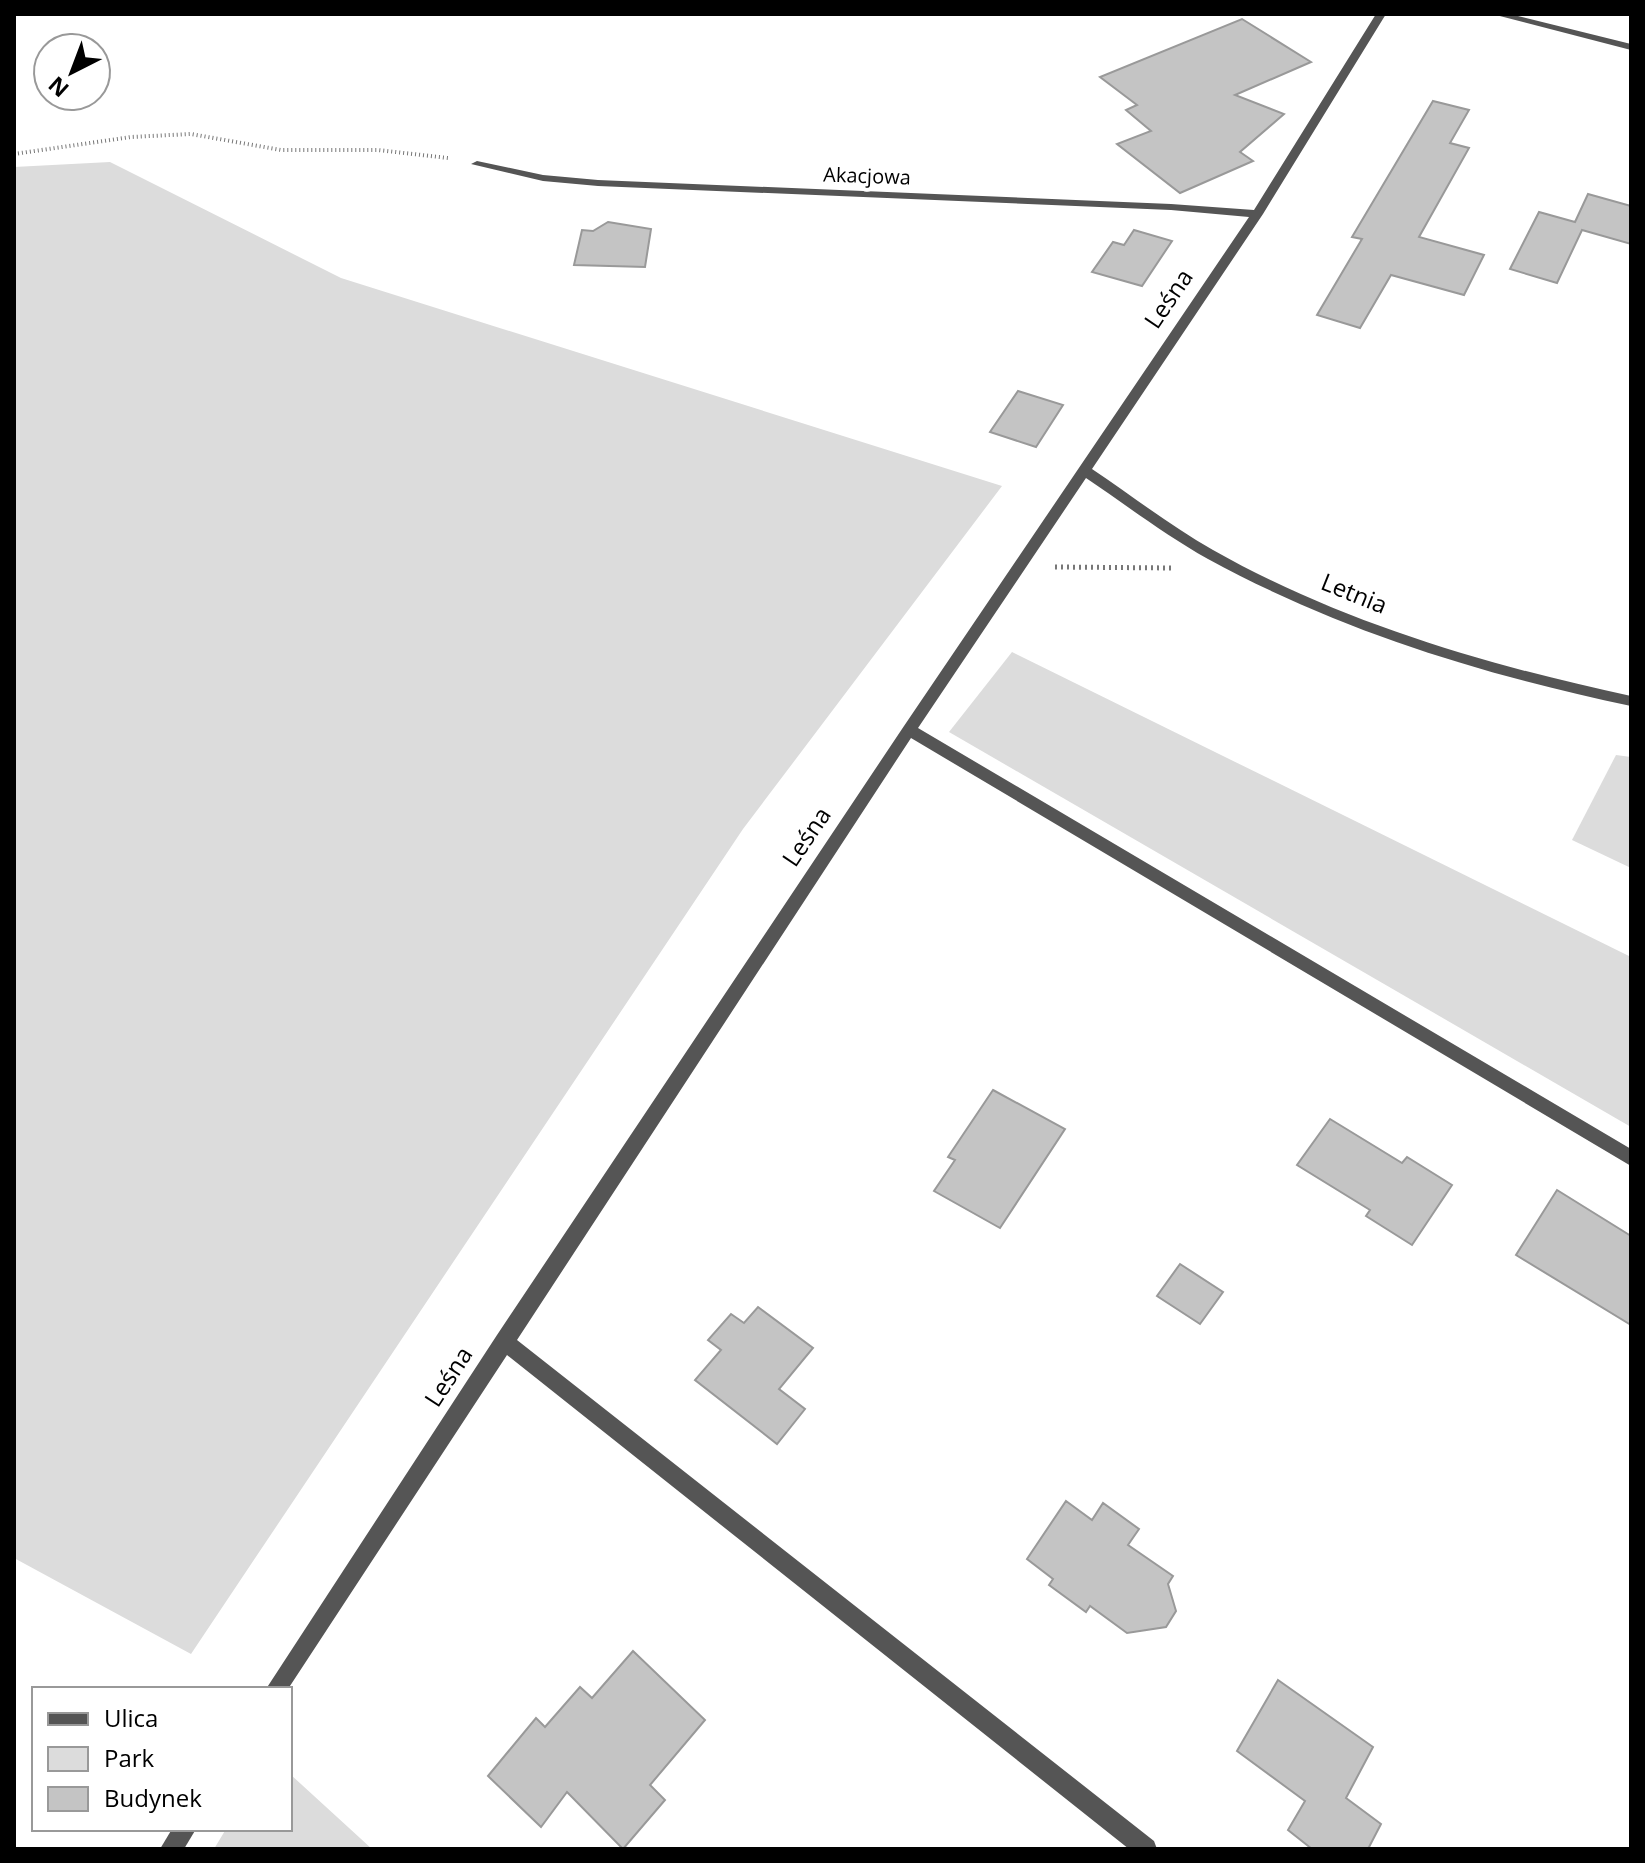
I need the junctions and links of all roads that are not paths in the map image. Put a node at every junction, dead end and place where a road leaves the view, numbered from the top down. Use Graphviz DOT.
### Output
graph roads {
  1 [pos="1381,14"];
  2 [pos="1497,14"];
  3 [pos="1631,47"];
  4 [pos="477,164"];
  5 [pos="1257,214"];
  6 [pos="1085,471"];
  7 [pos="1631,701"];
  8 [pos="909,730"];
  9 [pos="1631,1158"];
  10 [pos="504,1341"];
  11 [pos="277,1687"];
  12 [pos="184,1831"];
  13 [pos="171,1849"];
  14 [pos="1146,1849"];
  1 -- 5 [label="street, Leśna"];
  2 -- 3 [label="street"];
  4 -- 5 [label="street, Akacjowa"];
  5 -- 6 [label="street, Leśna"];
  6 -- 7 [label="street, Letnia"];
  6 -- 8 [label="street, Leśna"];
  8 -- 9 [label="street"];
  8 -- 10 [label="street, Leśna"];
  10 -- 11 [label="street, Leśna"];
  10 -- 14 [label="street"];
  12 -- 13 [label="street"];
}
